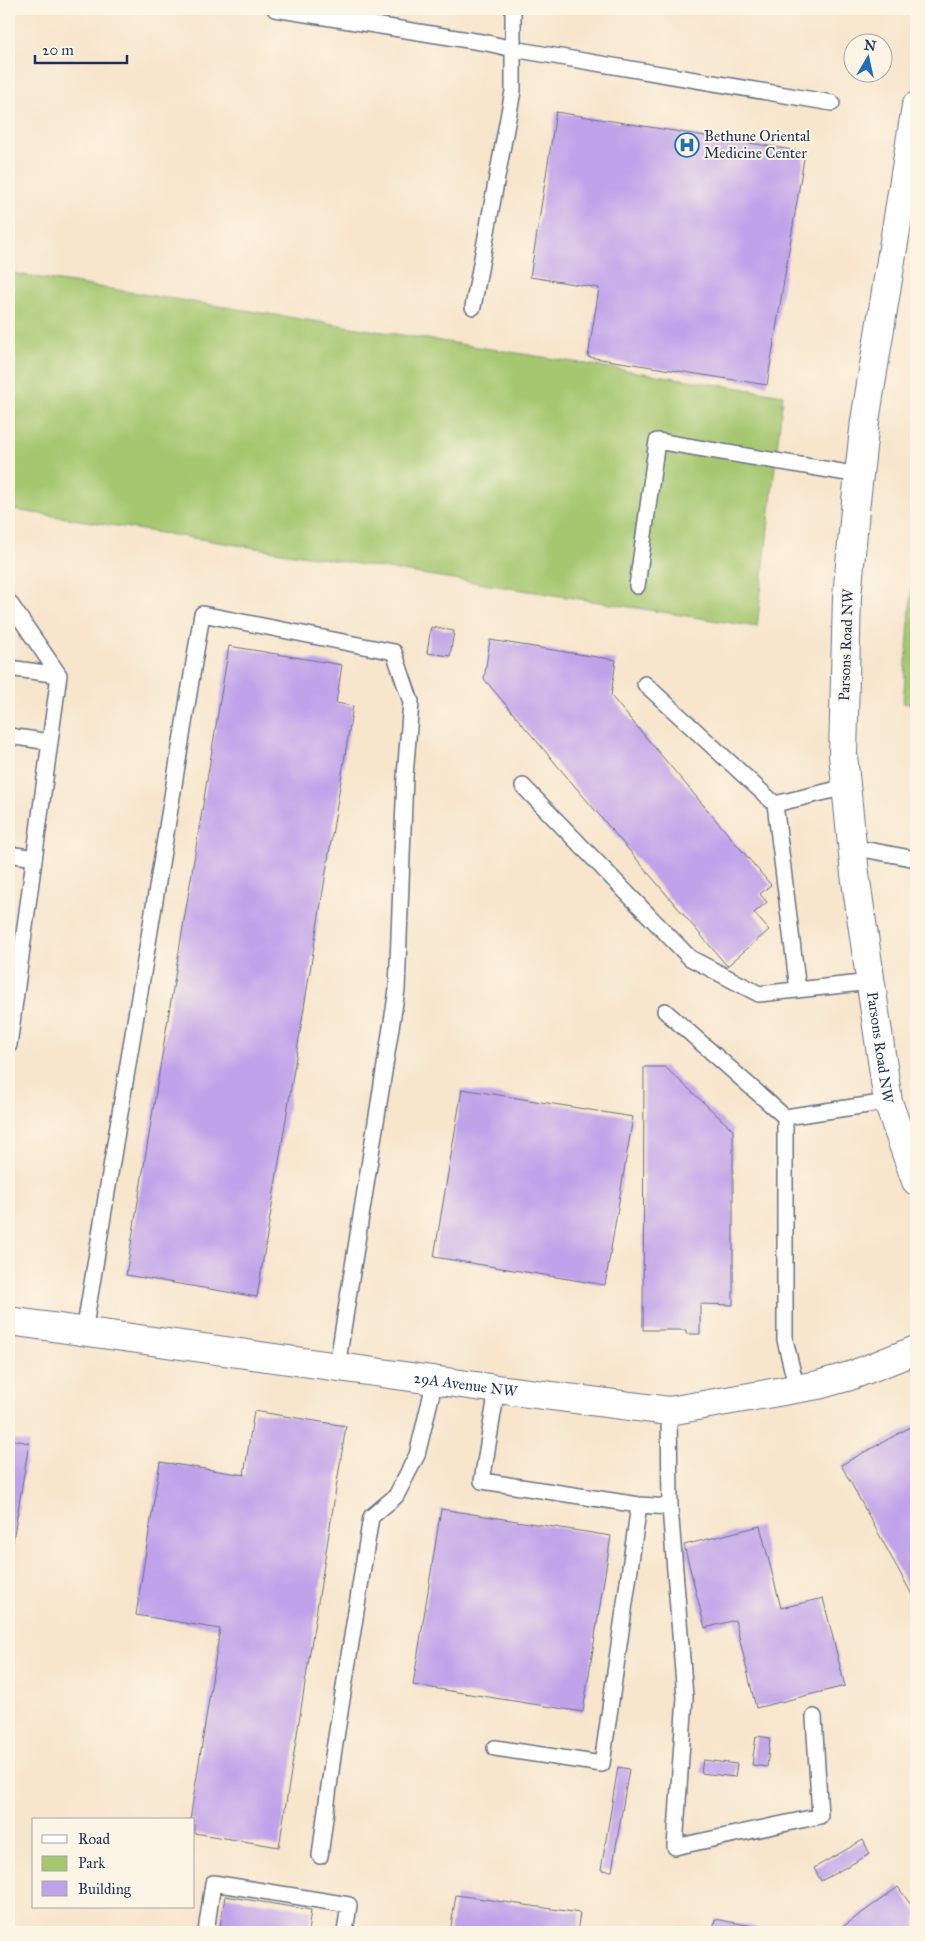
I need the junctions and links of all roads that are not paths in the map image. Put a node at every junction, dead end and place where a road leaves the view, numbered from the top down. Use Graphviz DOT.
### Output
graph roads {
  1 [pos="275,9"];
  2 [pos="513,9"];
  3 [pos="513,49"];
  4 [pos="832,103"];
  5 [pos="916,106"];
  6 [pos="473,307"];
  7 [pos="859,475"];
  8 [pos="637,586"];
  9 [pos="9,602"];
  10 [pos="9,668"];
  11 [pos="60,676"];
  12 [pos="645,684"];
  13 [pos="9,736"];
  14 [pos="50,742"];
  15 [pos="524,786"];
  16 [pos="846,786"];
  17 [pos="775,804"];
  18 [pos="852,847"];
  19 [pos="9,854"];
  20 [pos="34,858"];
  21 [pos="916,859"];
  22 [pos="871,982"];
  23 [pos="798,990"];
  24 [pos="665,1011"];
  25 [pos="9,1045"];
  26 [pos="888,1102"];
  27 [pos="784,1117"];
  28 [pos="916,1181"];
  29 [pos="9,1321"];
  30 [pos="84,1332"];
  31 [pos="916,1350"];
  32 [pos="337,1367"];
  33 [pos="435,1380"];
  34 [pos="497,1389"];
  35 [pos="797,1390"];
  36 [pos="669,1411"];
  37 [pos="639,1504"];
  38 [pos="670,1507"];
  39 [pos="814,1717"];
  40 [pos="495,1748"];
  41 [pos="320,1856"];
  42 [pos="206,1932"];
  43 [pos="345,1932"];
  1 -- 3 [label="lane"];
  2 -- 3 [label="lane"];
  3 -- 4 [label="lane"];
  3 -- 6 [label="lane"];
  5 -- 7 [label="main road, Parsons Road NW"];
  7 -- 8 [label="lane"];
  7 -- 16 [label="main road, Parsons Road NW"];
  9 -- 11 [label="lane"];
  10 -- 11 [label="lane"];
  11 -- 14 [label="lane"];
  12 -- 17 [label="lane"];
  13 -- 14 [label="lane"];
  14 -- 20 [label="lane"];
  15 -- 23 [label="lane"];
  16 -- 17 [label="lane"];
  16 -- 18 [label="main road, Parsons Road NW"];
  17 -- 23 [label="lane"];
  18 -- 21 [label="lane"];
  18 -- 22 [label="main road, Parsons Road NW"];
  19 -- 20 [label="lane"];
  20 -- 25 [label="lane"];
  22 -- 23 [label="lane"];
  22 -- 26 [label="main road, Parsons Road NW"];
  24 -- 27 [label="lane"];
  26 -- 27 [label="lane"];
  26 -- 28 [label="main road, Parsons Road NW"];
  27 -- 35 [label="lane"];
  29 -- 30 [label="main road, 29A Avenue NW"];
  30 -- 32 [label="main road, 29A Avenue NW"];
  30 -- 32 [label="lane"];
  31 -- 35 [label="main road, 29A Avenue NW"];
  32 -- 33 [label="main road, 29A Avenue NW"];
  33 -- 34 [label="main road, 29A Avenue NW"];
  33 -- 41 [label="lane"];
  34 -- 36 [label="main road, 29A Avenue NW"];
  34 -- 37 [label="lane"];
  35 -- 36 [label="main road, 29A Avenue NW"];
  36 -- 38 [label="lane"];
  37 -- 38 [label="lane"];
  37 -- 40 [label="lane"];
  38 -- 39 [label="lane"];
  42 -- 43 [label="lane"];
}
